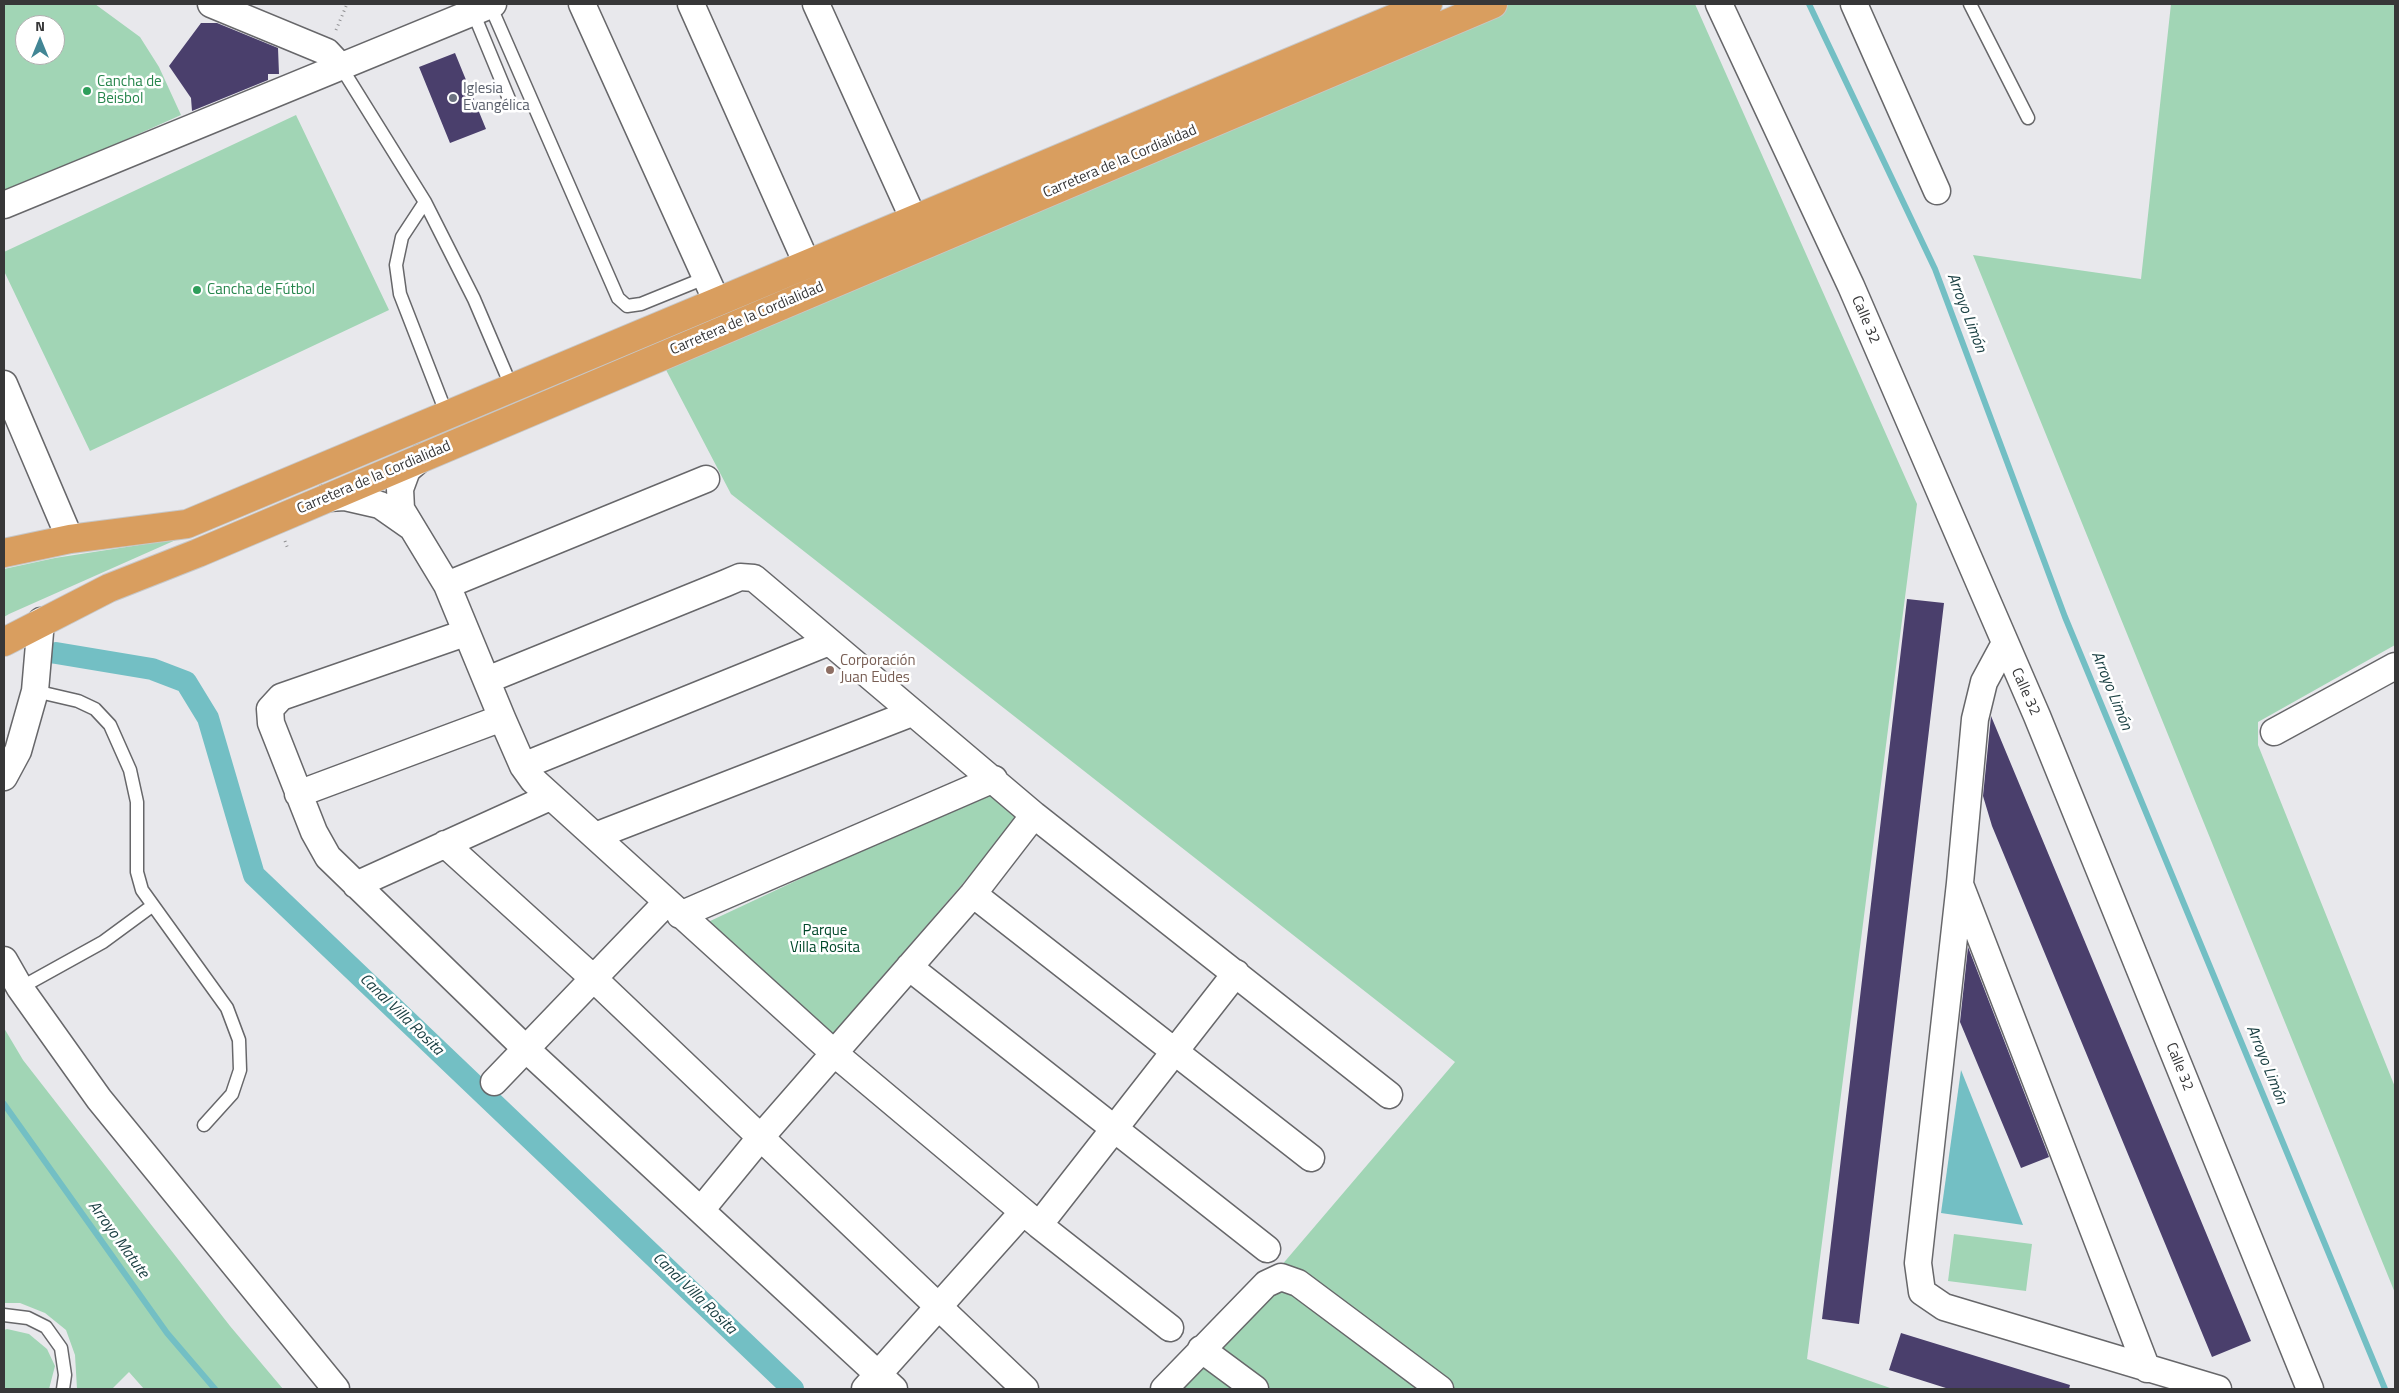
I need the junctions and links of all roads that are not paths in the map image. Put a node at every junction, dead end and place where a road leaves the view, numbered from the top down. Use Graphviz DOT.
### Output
graph roads {
  1 [pos="211,4"];
  2 [pos="582,4"];
  3 [pos="691,4"];
  4 [pos="816,4"];
  5 [pos="1428,4"];
  6 [pos="1493,4"];
  7 [pos="1719,4"];
  8 [pos="1854,4"];
  9 [pos="1970,4"];
  10 [pos="485,7"];
  11 [pos="341,67"];
  12 [pos="509,99"];
  13 [pos="2028,118"];
  14 [pos="1937,191"];
  15 [pos="425,202"];
  16 [pos="4,205"];
  17 [pos="914,220"];
  18 [pos="807,264"];
  19 [pos="705,278"];
  20 [pos="717,302"];
  21 [pos="4,384"];
  22 [pos="512,388"];
  23 [pos="447,415"];
  24 [pos="422,457"];
  25 [pos="706,479"];
  26 [pos="327,498"];
  27 [pos="410,526"];
  28 [pos="70,538"];
  29 [pos="4,553"];
  30 [pos="447,585"];
  31 [pos="41,621"];
  32 [pos="465,632"];
  33 [pos="4,642"];
  34 [pos="829,642"];
  35 [pos="2004,645"];
  36 [pos="2395,666"];
  37 [pos="487,680"];
  38 [pos="35,691"];
  39 [pos="912,713"];
  40 [pos="502,718"];
  41 [pos="2274,732"];
  42 [pos="523,766"];
  43 [pos="4,777"];
  44 [pos="994,779"];
  45 [pos="298,794"];
  46 [pos="550,797"];
  47 [pos="1034,814"];
  48 [pos="595,836"];
  49 [pos="445,844"];
  50 [pos="1960,883"];
  51 [pos="356,885"];
  52 [pos="973,894"];
  53 [pos="152,906"];
  54 [pos="673,909"];
  55 [pos="4,960"];
  56 [pos="909,967"];
  57 [pos="1236,973"];
  58 [pos="593,978"];
  59 [pos="20,988"];
  60 [pos="526,1050"];
  61 [pos="1174,1051"];
  62 [pos="834,1053"];
  63 [pos="494,1082"];
  64 [pos="1389,1095"];
  65 [pos="204,1125"];
  66 [pos="1116,1128"];
  67 [pos="760,1138"];
  68 [pos="1311,1158"];
  69 [pos="701,1210"];
  70 [pos="1031,1219"];
  71 [pos="1268,1249"];
  72 [pos="938,1307"];
  73 [pos="4,1314"];
  74 [pos="1170,1328"];
  75 [pos="1202,1349"];
  76 [pos="2147,1369"];
  77 [pos="879,1384"];
  78 [pos="63,1389"];
  79 [pos="336,1389"];
  80 [pos="1025,1389"];
  81 [pos="1164,1389"];
  82 [pos="1255,1389"];
  83 [pos="1440,1389"];
  84 [pos="2218,1389"];
  85 [pos="2310,1389"];
  1 -- 11 [label="street"];
  2 -- 19 [label="street"];
  3 -- 18 [label="street"];
  4 -- 17 [label="street"];
  5 -- 17 [label="highway, Carretera de la Cordialidad"];
  6 -- 24 [label="highway, Carretera de la Cordialidad"];
  7 -- 35 [label="street, Calle 32"];
  8 -- 14 [label="street"];
  9 -- 13 [label="lane"];
  10 -- 11 [label="street"];
  10 -- 12 [label="lane"];
  10 -- 19 [label="lane"];
  11 -- 15 [label="lane"];
  11 -- 16 [label="street"];
  15 -- 22 [label="lane"];
  15 -- 23 [label="lane"];
  17 -- 18 [label="highway, Carretera de la Cordialidad"];
  18 -- 20 [label="highway, Carretera de la Cordialidad"];
  19 -- 20 [label="street"];
  20 -- 22 [label="highway, Carretera de la Cordialidad"];
  21 -- 28 [label="street"];
  22 -- 23 [label="highway, Carretera de la Cordialidad"];
  23 -- 28 [label="highway, Carretera de la Cordialidad"];
  24 -- 26 [label="highway, Carretera de la Cordialidad"];
  24 -- 27 [label="street"];
  25 -- 30 [label="street"];
  26 -- 27 [label="street"];
  26 -- 31 [label="highway, Carretera de la Cordialidad"];
  27 -- 30 [label="street"];
  28 -- 29 [label="highway, Carretera de la Cordialidad"];
  30 -- 32 [label="street"];
  31 -- 33 [label="highway, Carretera de la Cordialidad"];
  31 -- 38 [label="street"];
  32 -- 37 [label="street"];
  32 -- 45 [label="street"];
  34 -- 37 [label="street"];
  34 -- 39 [label="street"];
  34 -- 42 [label="street"];
  35 -- 50 [label="street"];
  35 -- 85 [label="street, Calle 32"];
  36 -- 41 [label="street"];
  37 -- 40 [label="street"];
  38 -- 43 [label="street"];
  38 -- 53 [label="lane"];
  39 -- 44 [label="street"];
  39 -- 48 [label="street"];
  40 -- 42 [label="street"];
  40 -- 45 [label="street"];
  42 -- 46 [label="street"];
  44 -- 47 [label="street"];
  44 -- 54 [label="street"];
  45 -- 51 [label="street"];
  46 -- 48 [label="street"];
  46 -- 49 [label="street"];
  47 -- 52 [label="street"];
  47 -- 57 [label="street"];
  48 -- 54 [label="street"];
  49 -- 51 [label="street"];
  49 -- 58 [label="street"];
  50 -- 76 [label="street"];
  50 -- 76 [label="street"];
  51 -- 60 [label="street"];
  52 -- 56 [label="street"];
  52 -- 61 [label="street"];
  53 -- 59 [label="lane"];
  53 -- 65 [label="lane"];
  54 -- 58 [label="street"];
  54 -- 62 [label="street"];
  55 -- 59 [label="street"];
  56 -- 62 [label="street"];
  56 -- 66 [label="street"];
  57 -- 61 [label="street"];
  57 -- 64 [label="street"];
  58 -- 60 [label="street"];
  58 -- 67 [label="street"];
  59 -- 79 [label="street"];
  60 -- 63 [label="street"];
  60 -- 69 [label="street"];
  61 -- 66 [label="street"];
  61 -- 68 [label="street"];
  62 -- 67 [label="street"];
  62 -- 70 [label="street"];
  66 -- 70 [label="street"];
  66 -- 71 [label="street"];
  67 -- 69 [label="street"];
  67 -- 72 [label="street"];
  69 -- 77 [label="street"];
  70 -- 72 [label="street"];
  70 -- 74 [label="street"];
  72 -- 77 [label="street"];
  72 -- 80 [label="street"];
  73 -- 78 [label="lane"];
  75 -- 81 [label="street"];
  75 -- 82 [label="street"];
  75 -- 83 [label="street"];
  76 -- 84 [label="street"];
}
